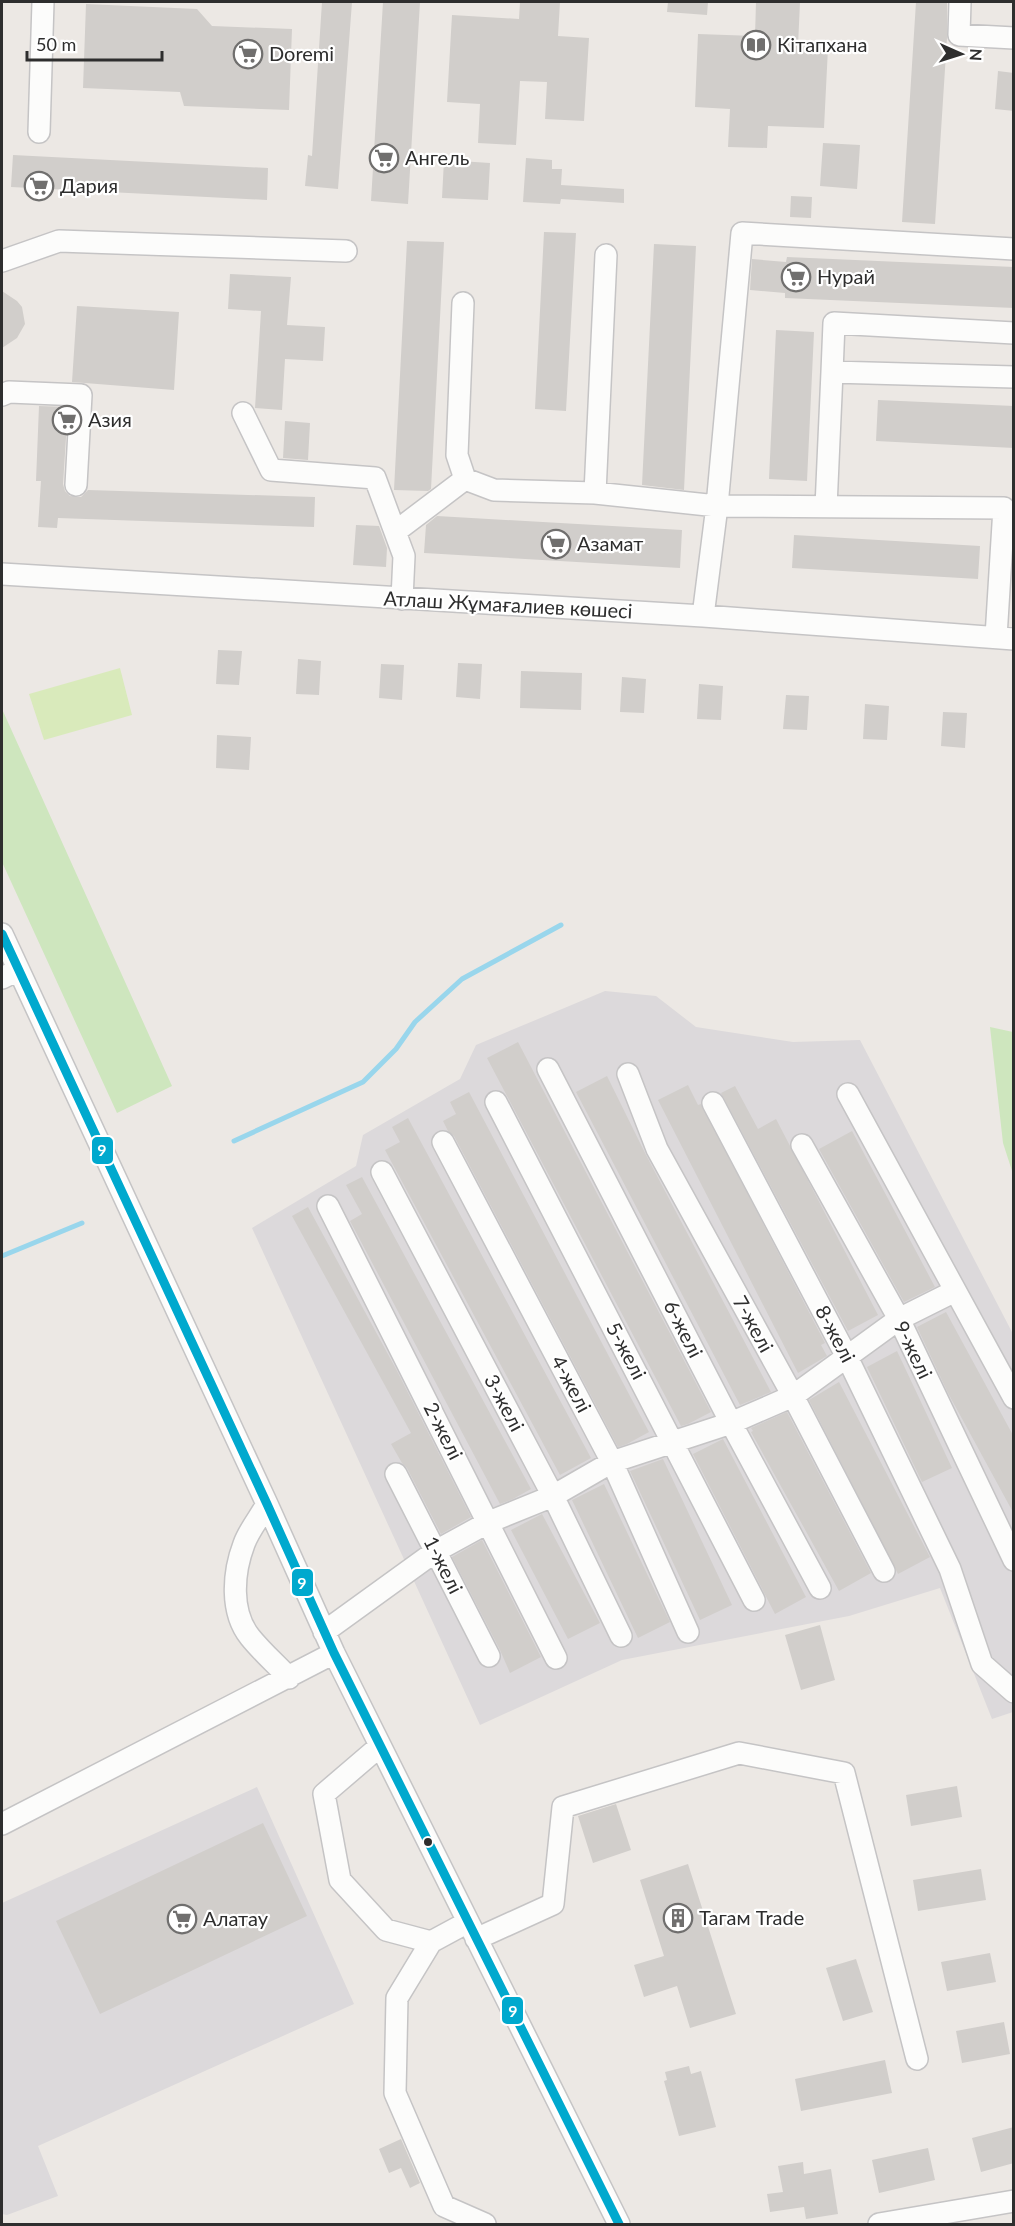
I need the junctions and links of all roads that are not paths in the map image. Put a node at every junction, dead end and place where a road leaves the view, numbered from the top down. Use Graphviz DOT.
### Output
graph roads {
  1 [pos="43,2"];
  2 [pos="960,2"];
  3 [pos="1014,38"];
  4 [pos="39,132"];
  5 [pos="1014,249"];
  6 [pos="346,251"];
  7 [pos="606,255"];
  8 [pos="2,261"];
  9 [pos="463,303"];
  10 [pos="1014,333"];
  11 [pos="832,372"];
  12 [pos="1014,377"];
  13 [pos="2,395"];
  14 [pos="243,413"];
  15 [pos="465,479"];
  16 [pos="76,485"];
  17 [pos="595,493"];
  18 [pos="717,506"];
  19 [pos="826,507"];
  20 [pos="1009,508"];
  21 [pos="395,532"];
  22 [pos="2,574"];
  23 [pos="402,599"];
  24 [pos="703,616"];
  25 [pos="1005,638"];
  26 [pos="2,934"];
  27 [pos="10,974"];
  28 [pos="548,1069"];
  29 [pos="628,1074"];
  30 [pos="848,1094"];
  31 [pos="496,1102"];
  32 [pos="713,1103"];
  33 [pos="443,1142"];
  34 [pos="802,1145"];
  35 [pos="382,1172"];
  36 [pos="328,1206"];
  37 [pos="955,1291"];
  38 [pos="899,1319"];
  39 [pos="848,1357"];
  40 [pos="793,1396"];
  41 [pos="1014,1398"];
  42 [pos="732,1423"];
  43 [pos="673,1441"];
  44 [pos="612,1462"];
  45 [pos="396,1474"];
  46 [pos="553,1496"];
  47 [pos="267,1504"];
  48 [pos="489,1522"];
  49 [pos="436,1551"];
  50 [pos="1014,1560"];
  51 [pos="884,1571"];
  52 [pos="820,1588"];
  53 [pos="754,1600"];
  54 [pos="324,1632"];
  55 [pos="688,1632"];
  56 [pos="621,1636"];
  57 [pos="334,1653"];
  58 [pos="489,1656"];
  59 [pos="556,1658"];
  60 [pos="289,1678"];
  61 [pos="1014,1692"];
  62 [pos="380,1746"];
  63 [pos="2,1824"];
  64 [pos="472,1931"];
  65 [pos="432,1942"];
  66 [pos="917,2059"];
  67 [pos="1014,2201"];
  68 [pos="485,2224"];
  69 [pos="619,2224"];
  70 [pos="879,2224"];
  1 -- 4 [label="street"];
  2 -- 3 [label="street"];
  5 -- 18 [label="street"];
  6 -- 8 [label="street"];
  7 -- 17 [label="street"];
  9 -- 15 [label="street"];
  10 -- 11 [label="street"];
  11 -- 12 [label="street"];
  11 -- 19 [label="street"];
  13 -- 16 [label="street"];
  14 -- 21 [label="street"];
  15 -- 17 [label="street"];
  15 -- 21 [label="street"];
  17 -- 18 [label="street"];
  18 -- 19 [label="street"];
  18 -- 24 [label="street"];
  19 -- 20 [label="street"];
  20 -- 25 [label="street"];
  21 -- 23 [label="street"];
  22 -- 23 [label="street, Атлаш Жұмағалиев көшесі"];
  23 -- 24 [label="street, Атлаш Жұмағалиев көшесі"];
  24 -- 25 [label="street, Атлаш Жұмағалиев көшесі"];
  26 -- 27 [label="street"];
  27 -- 47 [label="street"];
  28 -- 42 [label="street, 6-желі"];
  29 -- 40 [label="street, 7-желі"];
  30 -- 37 [label="street"];
  31 -- 43 [label="street, 5-желі"];
  32 -- 39 [label="street, 8-желі"];
  33 -- 44 [label="street, 4-желі"];
  34 -- 38 [label="street, 9-желі"];
  35 -- 46 [label="street, 3-желі"];
  36 -- 48 [label="street, 2-желі"];
  37 -- 38 [label="street"];
  37 -- 41 [label="street"];
  38 -- 39 [label="street"];
  38 -- 50 [label="street, 9-желі"];
  39 -- 40 [label="street"];
  39 -- 61 [label="street, 8-желі"];
  40 -- 42 [label="street"];
  40 -- 51 [label="street, 7-желі"];
  42 -- 43 [label="street"];
  42 -- 52 [label="street, 6-желі"];
  43 -- 44 [label="street"];
  43 -- 53 [label="street, 5-желі"];
  44 -- 46 [label="street"];
  44 -- 55 [label="street, 4-желі"];
  45 -- 49 [label="street, 1-желі"];
  46 -- 48 [label="street"];
  46 -- 56 [label="street, 3-желі"];
  47 -- 54 [label="street"];
  47 -- 60 [label="street"];
  48 -- 49 [label="street"];
  48 -- 59 [label="street, 2-желі"];
  49 -- 54 [label="street"];
  49 -- 58 [label="street, 1-желі"];
  54 -- 57 [label="street"];
  57 -- 60 [label="street"];
  57 -- 62 [label="street"];
  60 -- 63 [label="street"];
  62 -- 64 [label="street"];
  62 -- 65 [label="street"];
  64 -- 65 [label="street"];
  64 -- 66 [label="street"];
  64 -- 69 [label="street"];
  65 -- 68 [label="street"];
  67 -- 70 [label="street"];
}
